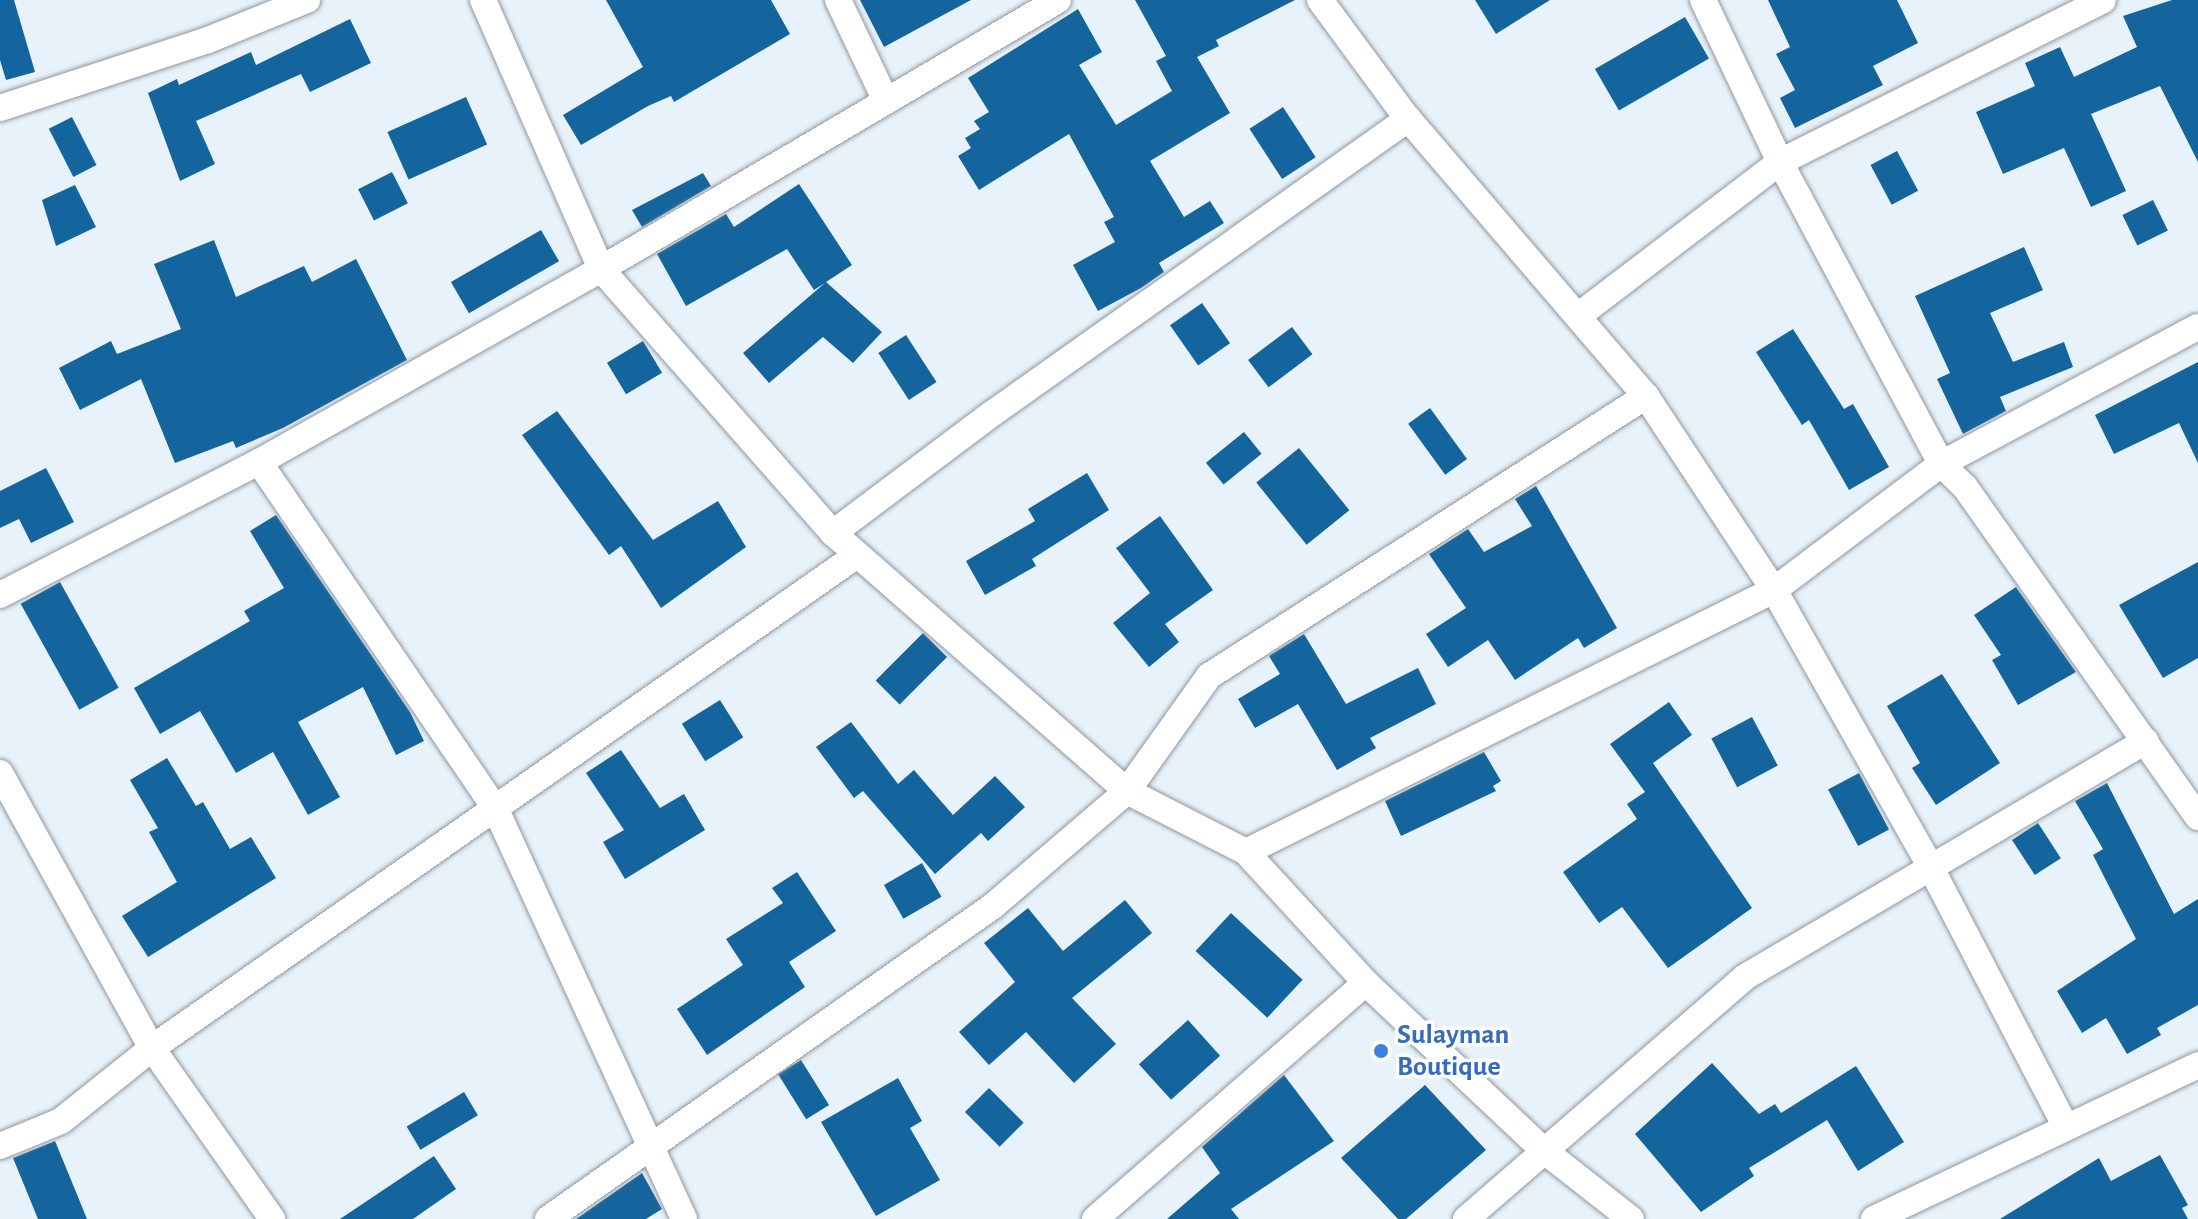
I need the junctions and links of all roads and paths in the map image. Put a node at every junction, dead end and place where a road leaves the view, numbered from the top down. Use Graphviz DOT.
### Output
graph roads {
  1 [pos="307,0"];
  2 [pos="483,0"];
  3 [pos="838,0"];
  4 [pos="1058,0"];
  5 [pos="1320,0"];
  6 [pos="1703,0"];
  7 [pos="2103,0"];
  8 [pos="885,99"];
  9 [pos="0,108"];
  10 [pos="1408,119"];
  11 [pos="1780,162"];
  12 [pos="601,269"];
  13 [pos="1578,316"];
  14 [pos="2198,327"];
  15 [pos="1646,396"];
  16 [pos="259,462"];
  17 [pos="1941,464"];
  18 [pos="833,533"];
  19 [pos="857,555"];
  20 [pos="1774,590"];
  21 [pos="0,595"];
  22 [pos="2146,741"];
  23 [pos="0,773"];
  24 [pos="1127,791"];
  25 [pos="496,810"];
  26 [pos="2198,817"];
  27 [pos="1246,852"];
  28 [pos="1929,864"];
  29 [pos="1366,983"];
  30 [pos="152,1048"];
  31 [pos="2198,1065"];
  32 [pos="2066,1127"];
  33 [pos="0,1146"];
  34 [pos="653,1148"];
  35 [pos="1542,1149"];
  36 [pos="272,1219"];
  37 [pos="548,1219"];
  38 [pos="684,1219"];
  39 [pos="1095,1219"];
  40 [pos="1466,1219"];
  41 [pos="1631,1219"];
  42 [pos="1874,1219"];
  1 -- 9 [label="street"];
  2 -- 12 [label="street"];
  3 -- 8 [label="street"];
  4 -- 8 [label="street"];
  5 -- 10 [label="street"];
  6 -- 11 [label="street"];
  7 -- 11 [label="street"];
  8 -- 12 [label="street"];
  10 -- 13 [label="street"];
  10 -- 18 [label="street"];
  11 -- 13 [label="street"];
  11 -- 17 [label="street"];
  12 -- 16 [label="street"];
  12 -- 18 [label="street"];
  13 -- 15 [label="street"];
  14 -- 17 [label="street"];
  15 -- 20 [label="street"];
  15 -- 24 [label="street"];
  16 -- 21 [label="street"];
  16 -- 25 [label="street"];
  17 -- 20 [label="street"];
  17 -- 22 [label="street"];
  18 -- 19 [label="street"];
  19 -- 24 [label="street"];
  19 -- 25 [label="street"];
  20 -- 27 [label="street"];
  20 -- 28 [label="street"];
  22 -- 26 [label="street"];
  22 -- 28 [label="street"];
  23 -- 30 [label="street"];
  24 -- 27 [label="street"];
  24 -- 34 [label="street"];
  25 -- 30 [label="street"];
  25 -- 34 [label="street"];
  27 -- 29 [label="street"];
  28 -- 32 [label="street"];
  28 -- 35 [label="street"];
  29 -- 35 [label="street"];
  29 -- 39 [label="street"];
  30 -- 33 [label="street"];
  30 -- 36 [label="street"];
  31 -- 32 [label="street"];
  32 -- 42 [label="street"];
  34 -- 37 [label="street"];
  34 -- 38 [label="street"];
  35 -- 40 [label="street"];
  35 -- 41 [label="street"];
}
